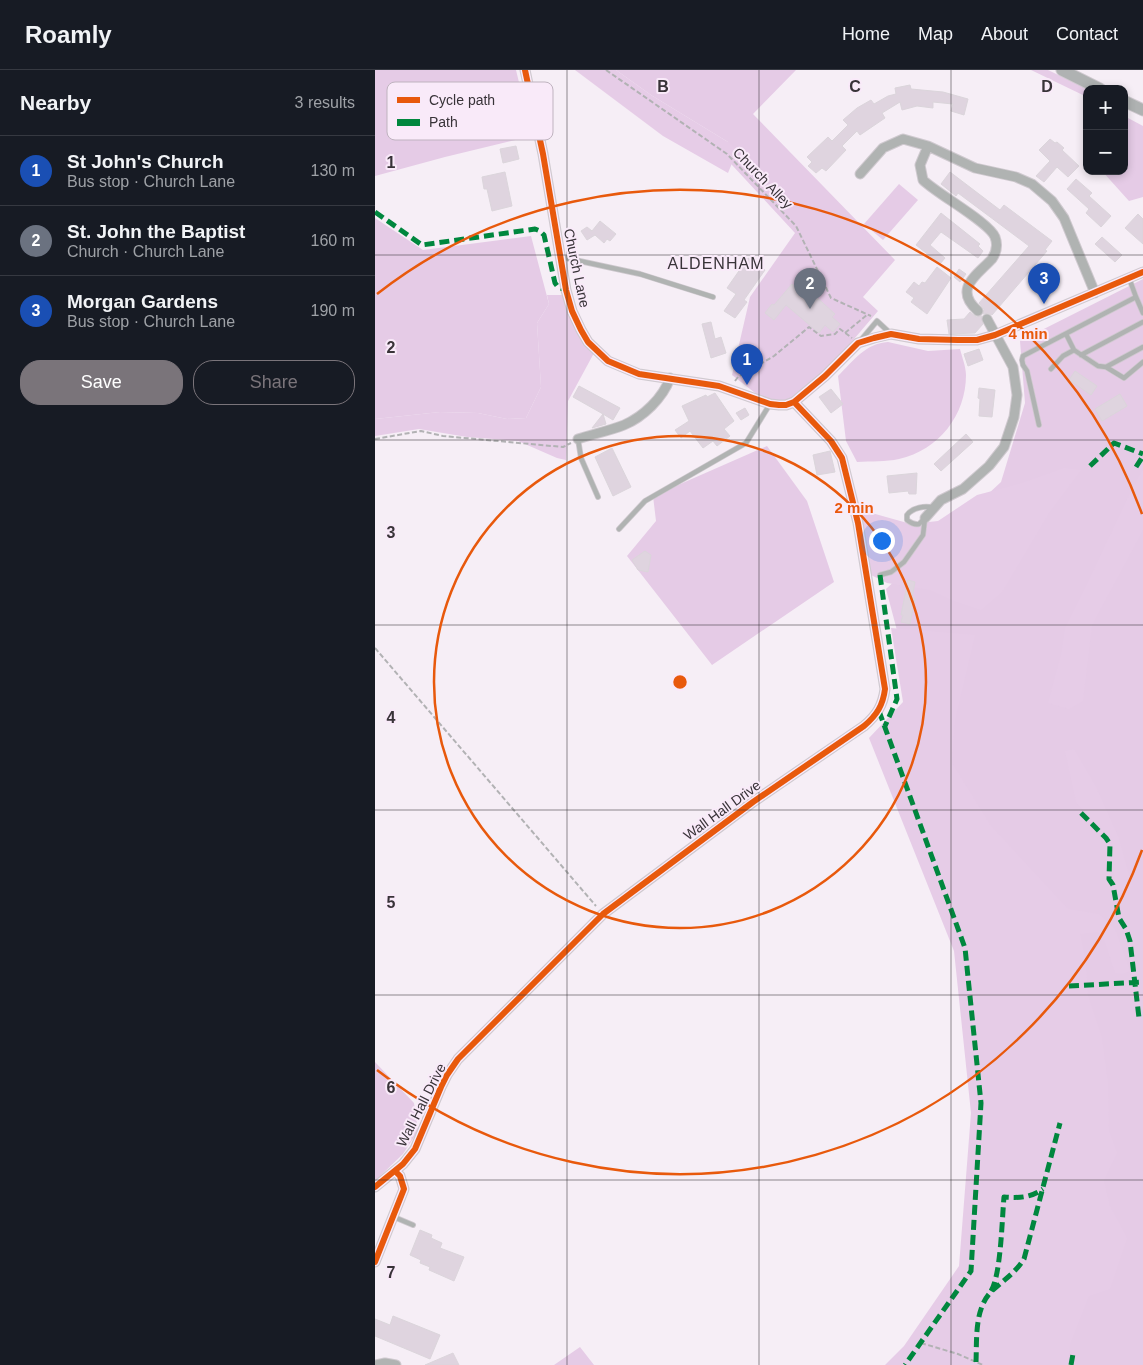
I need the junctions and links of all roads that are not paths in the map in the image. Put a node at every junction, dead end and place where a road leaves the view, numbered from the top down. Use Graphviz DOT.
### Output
graph roads {
  1 [pos="1062,70"];
  2 [pos="1092,85"];
  3 [pos="1128,103"];
  4 [pos="1143,110"];
  5 [pos="540,140"];
  6 [pos="928,146"];
  7 [pos="861,174"];
  8 [pos="561,257"];
  9 [pos="1143,272"];
  10 [pos="1129,278"];
  11 [pos="1095,293"];
  12 [pos="713,297"];
  13 [pos="1136,297"];
  14 [pos="978,311"];
  15 [pos="1143,313"];
  16 [pos="987,319"];
  17 [pos="1143,322"];
  18 [pos="891,334"];
  19 [pos="1066,334"];
  20 [pos="995,335"];
  21 [pos="858,343"];
  22 [pos="1143,347"];
  23 [pos="1074,350"];
  24 [pos="1081,355"];
  25 [pos="1143,362"];
  26 [pos="1023,365"];
  27 [pos="1013,367"];
  28 [pos="1106,367"];
  29 [pos="1051,369"];
  30 [pos="670,378"];
  31 [pos="794,402"];
  32 [pos="770,404"];
  33 [pos="1039,426"];
  34 [pos="578,439"];
  35 [pos="598,497"];
  36 [pos="934,508"];
  37 [pos="925,518"];
  38 [pos="619,529"];
  39 [pos="880,575"];
  40 [pos="395,1171"];
  41 [pos="375,1187"];
  42 [pos="394,1217"];
  43 [pos="413,1225"];
  44 [pos="375,1262"];
  45 [pos="375,1364"];
  46 [pos="396,1365"];
  1 -- 2 [label="main road"];
  3 -- 4 [label="main road"];
  5 -- 8 [label="street, Church Lane"];
  6 -- 7 [label="street"];
  6 -- 11 [label="street"];
  6 -- 14 [label="street"];
  8 -- 12 [label="lane"];
  8 -- 30 [label="street, Church Lane"];
  9 -- 10 [label="street"];
  10 -- 11 [label="street"];
  10 -- 13 [label="lane"];
  11 -- 20 [label="street"];
  13 -- 15 [label="lane"];
  13 -- 19 [label="lane"];
  16 -- 20 [label="street"];
  17 -- 24 [label="lane"];
  18 -- 20 [label="street"];
  18 -- 21 [label="street"];
  18 -- 21 [label="lane"];
  19 -- 23 [label="lane"];
  19 -- 26 [label="lane"];
  20 -- 27 [label="street"];
  21 -- 31 [label="street"];
  22 -- 28 [label="lane"];
  23 -- 24 [label="lane"];
  23 -- 29 [label="lane"];
  24 -- 28 [label="lane"];
  25 -- 28 [label="lane"];
  26 -- 27 [label="lane"];
  26 -- 33 [label="lane"];
  27 -- 36 [label="street"];
  30 -- 32 [label="street, Church Lane"];
  30 -- 34 [label="street"];
  31 -- 32 [label="street, Church Lane"];
  31 -- 40 [label="street, Wall Hall Drive"];
  32 -- 38 [label="lane"];
  34 -- 35 [label="lane"];
  36 -- 37 [label="street"];
  36 -- 37 [label="lane"];
  37 -- 39 [label="lane"];
  40 -- 41 [label="street, Wall Hall Drive"];
  40 -- 42 [label="street"];
  42 -- 43 [label="lane"];
  42 -- 44 [label="street"];
  45 -- 46 [label="street"];
}
